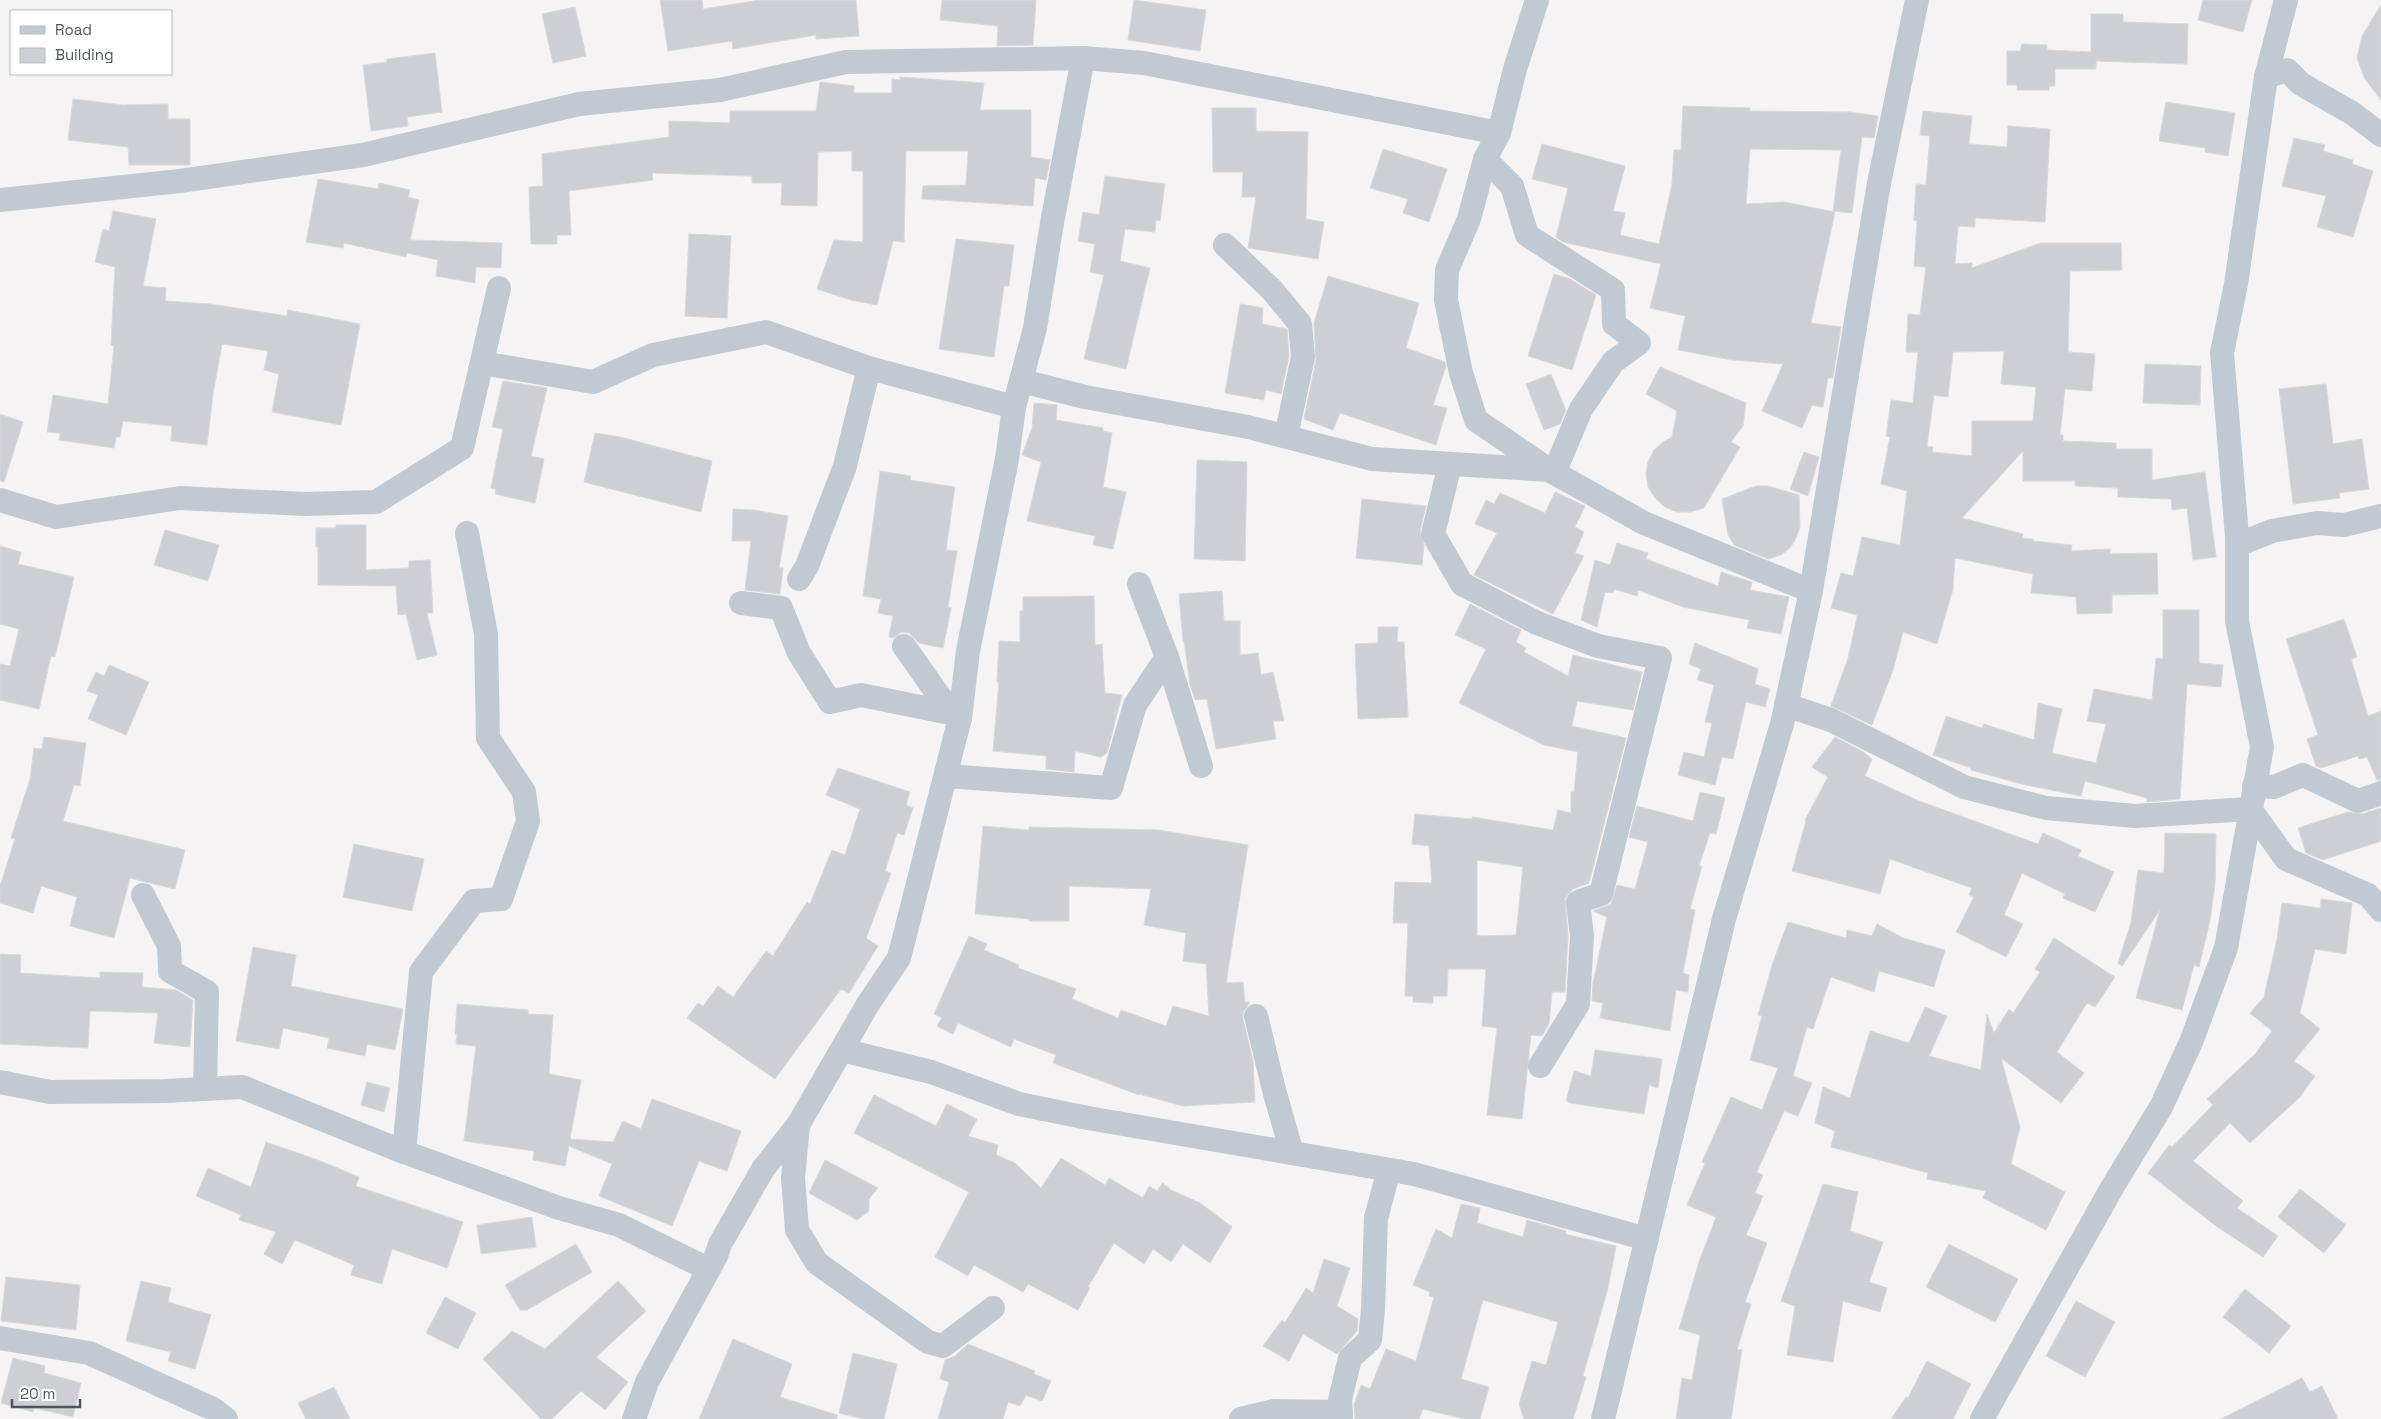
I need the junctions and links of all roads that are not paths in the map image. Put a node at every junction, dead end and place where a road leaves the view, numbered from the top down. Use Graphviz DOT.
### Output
graph roads {
  1 [pos="1537,0"];
  2 [pos="1917,0"];
  3 [pos="2286,0"];
  4 [pos="1083,58"];
  5 [pos="2266,77"];
  6 [pos="1499,133"];
  7 [pos="2381,135"];
  8 [pos="1485,159"];
  9 [pos="0,200"];
  10 [pos="1225,246"];
  11 [pos="499,288"];
  12 [pos="482,363"];
  13 [pos="869,368"];
  14 [pos="1022,380"];
  15 [pos="1014,407"];
  16 [pos="1286,436"];
  17 [pos="1450,464"];
  18 [pos="1552,471"];
  19 [pos="0,500"];
  20 [pos="2381,516"];
  21 [pos="467,533"];
  22 [pos="2237,545"];
  23 [pos="799,579"];
  24 [pos="1139,584"];
  25 [pos="1811,591"];
  26 [pos="741,603"];
  27 [pos="904,646"];
  28 [pos="1166,657"];
  29 [pos="1786,705"];
  30 [pos="956,714"];
  31 [pos="1201,766"];
  32 [pos="946,776"];
  33 [pos="2381,793"];
  34 [pos="2252,797"];
  35 [pos="143,896"];
  36 [pos="2381,910"];
  37 [pos="1256,1016"];
  38 [pos="842,1050"];
  39 [pos="1540,1066"];
  40 [pos="0,1082"];
  41 [pos="205,1089"];
  42 [pos="798,1125"];
  43 [pos="404,1152"];
  44 [pos="1292,1153"];
  45 [pos="1389,1170"];
  46 [pos="1648,1239"];
  47 [pos="708,1269"];
  48 [pos="993,1308"];
  49 [pos="0,1338"];
  50 [pos="1341,1415"];
  51 [pos="226,1419"];
  52 [pos="634,1419"];
  53 [pos="1241,1419"];
  54 [pos="1603,1419"];
  55 [pos="1982,1419"];
  1 -- 6 [label="street"];
  2 -- 25 [label="street"];
  3 -- 5 [label="street"];
  4 -- 6 [label="street"];
  4 -- 9 [label="street"];
  4 -- 14 [label="street"];
  5 -- 7 [label="street"];
  5 -- 22 [label="street"];
  6 -- 8 [label="street"];
  8 -- 18 [label="street"];
  8 -- 18 [label="street"];
  10 -- 16 [label="street"];
  11 -- 12 [label="street"];
  12 -- 13 [label="street"];
  12 -- 19 [label="street"];
  13 -- 15 [label="street"];
  13 -- 23 [label="street"];
  14 -- 15 [label="street"];
  14 -- 16 [label="street"];
  15 -- 30 [label="street"];
  16 -- 17 [label="street"];
  17 -- 18 [label="street"];
  17 -- 39 [label="street"];
  18 -- 25 [label="street"];
  20 -- 22 [label="street"];
  21 -- 43 [label="street"];
  22 -- 34 [label="street"];
  24 -- 28 [label="street"];
  25 -- 29 [label="street"];
  26 -- 30 [label="street"];
  27 -- 30 [label="street"];
  28 -- 31 [label="street"];
  28 -- 32 [label="street"];
  29 -- 34 [label="street"];
  29 -- 46 [label="street"];
  30 -- 32 [label="street"];
  32 -- 38 [label="street"];
  33 -- 34 [label="street"];
  34 -- 36 [label="street"];
  34 -- 55 [label="street"];
  35 -- 41 [label="street"];
  37 -- 44 [label="street"];
  38 -- 42 [label="street"];
  38 -- 44 [label="street"];
  40 -- 41 [label="street"];
  41 -- 43 [label="street"];
  42 -- 47 [label="street"];
  42 -- 48 [label="street"];
  43 -- 47 [label="street"];
  44 -- 45 [label="street"];
  45 -- 46 [label="street"];
  45 -- 50 [label="street"];
  46 -- 54 [label="street"];
  47 -- 52 [label="street"];
  49 -- 51 [label="street"];
  50 -- 53 [label="street"];
}
